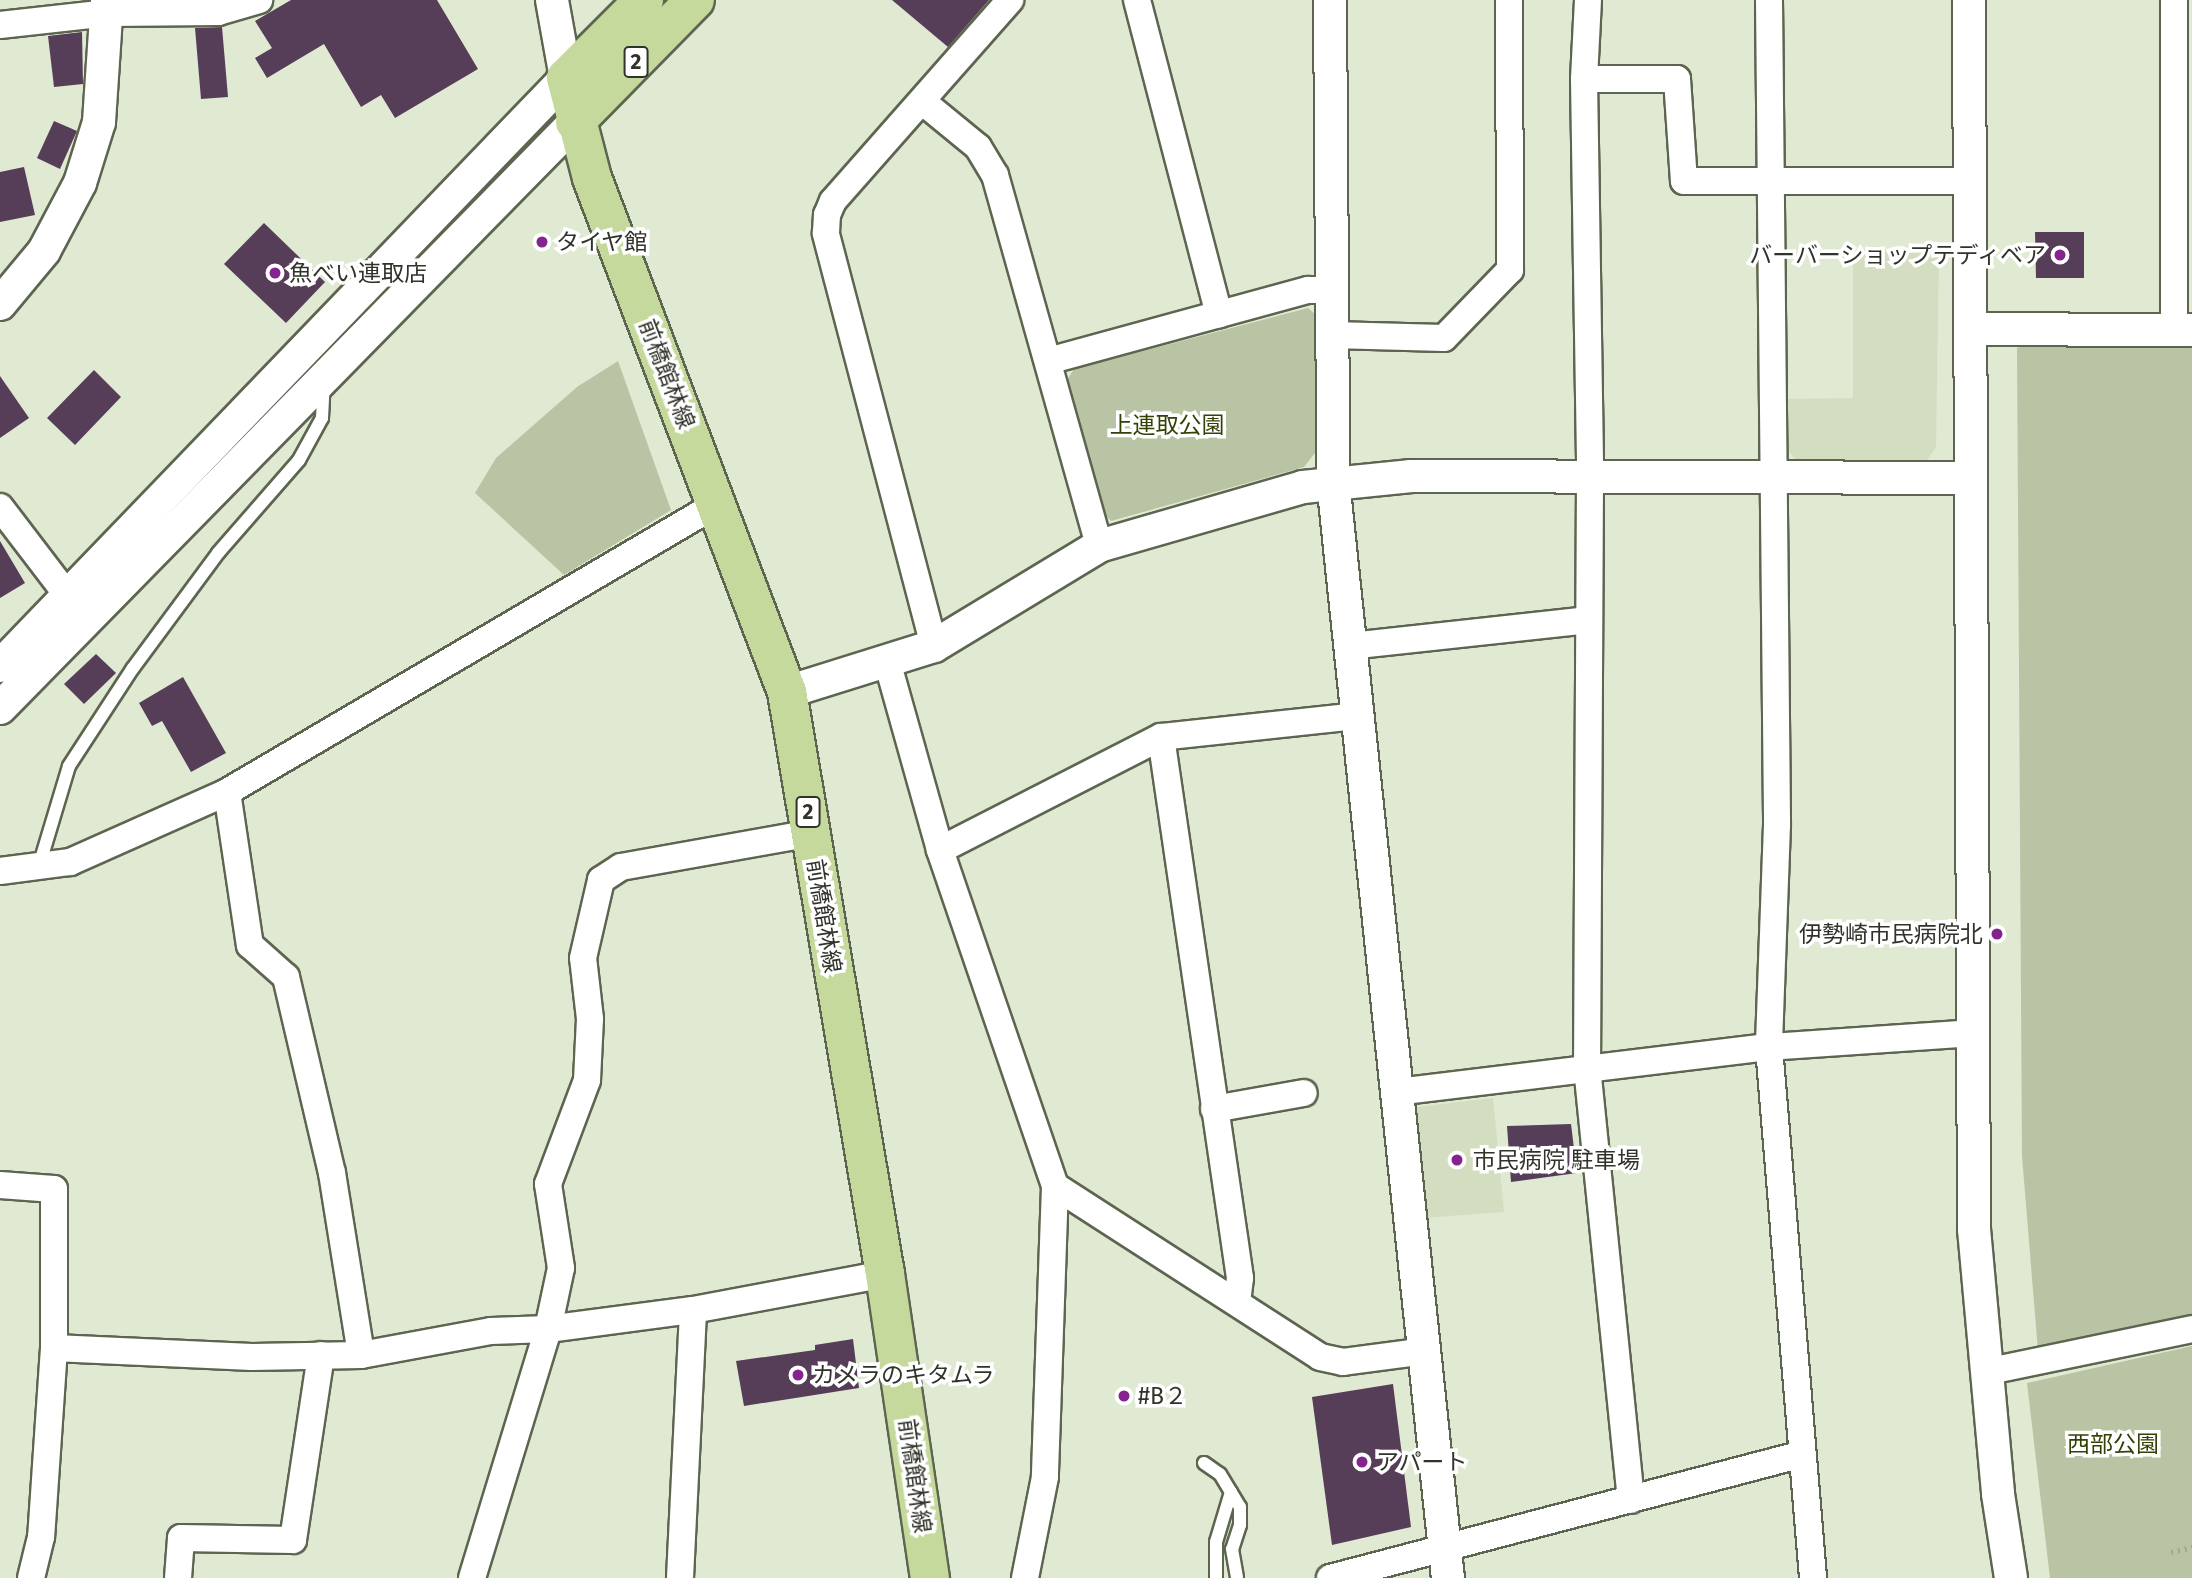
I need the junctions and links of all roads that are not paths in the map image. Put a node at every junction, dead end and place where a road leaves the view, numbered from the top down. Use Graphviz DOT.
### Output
graph roads {
  1 [pos="259,0"];
  2 [pos="552,0"];
  3 [pos="644,0"];
  4 [pos="695,0"];
  5 [pos="1010,0"];
  6 [pos="1137,0"];
  7 [pos="1330,0"];
  8 [pos="1509,0"];
  9 [pos="1588,0"];
  10 [pos="1769,0"];
  11 [pos="1969,0"];
  12 [pos="2174,0"];
  13 [pos="108,7"];
  14 [pos="0,25"];
  15 [pos="566,78"];
  16 [pos="1584,79"];
  17 [pos="923,102"];
  18 [pos="575,122"];
  19 [pos="1769,180"];
  20 [pos="1970,181"];
  21 [pos="1332,290"];
  22 [pos="0,304"];
  23 [pos="1219,314"];
  24 [pos="1972,330"];
  25 [pos="2183,330"];
  26 [pos="1332,335"];
  27 [pos="1048,361"];
  28 [pos="323,378"];
  29 [pos="1773,478"];
  30 [pos="1970,478"];
  31 [pos="1590,479"];
  32 [pos="1334,481"];
  33 [pos="717,503"];
  34 [pos="0,508"];
  35 [pos="1099,547"];
  36 [pos="68,596"];
  37 [pos="1588,620"];
  38 [pos="934,646"];
  39 [pos="1350,646"];
  40 [pos="887,661"];
  41 [pos="0,666"];
  42 [pos="787,692"];
  43 [pos="0,708"];
  44 [pos="1357,716"];
  45 [pos="1161,737"];
  46 [pos="227,792"];
  47 [pos="811,833"];
  48 [pos="940,850"];
  49 [pos="39,866"];
  50 [pos="0,871"];
  51 [pos="1973,1033"];
  52 [pos="1769,1047"];
  53 [pos="1587,1067"];
  54 [pos="1396,1092"];
  55 [pos="1304,1093"];
  56 [pos="1214,1109"];
  57 [pos="0,1185"];
  58 [pos="1055,1186"];
  59 [pos="886,1273"];
  60 [pos="1237,1302"];
  61 [pos="692,1310"];
  62 [pos="548,1329"];
  63 [pos="2192,1329"];
  64 [pos="54,1348"];
  65 [pos="1424,1351"];
  66 [pos="361,1354"];
  67 [pos="321,1356"];
  68 [pos="1990,1371"];
  69 [pos="1802,1454"];
  70 [pos="1204,1463"];
  71 [pos="1231,1492"];
  72 [pos="1631,1500"];
  73 [pos="1446,1563"];
  74 [pos="31,1578"];
  75 [pos="178,1578"];
  76 [pos="472,1578"];
  77 [pos="680,1578"];
  78 [pos="930,1578"];
  79 [pos="1024,1578"];
  80 [pos="1216,1578"];
  81 [pos="1237,1578"];
  82 [pos="1330,1578"];
  83 [pos="1813,1578"];
  84 [pos="2011,1578"];
  1 -- 13 [label="street"];
  2 -- 15 [label="street"];
  3 -- 15 [label="main road, 2"];
  4 -- 18 [label="main road, 2"];
  5 -- 17 [label="street"];
  6 -- 23 [label="street"];
  7 -- 21 [label="street"];
  8 -- 26 [label="street"];
  9 -- 16 [label="street"];
  10 -- 19 [label="street"];
  11 -- 20 [label="street"];
  12 -- 25 [label="street"];
  13 -- 14 [label="street"];
  13 -- 22 [label="street"];
  15 -- 18 [label="main road, 前橋館林線 / 2"];
  15 -- 36 [label="street"];
  16 -- 19 [label="street"];
  16 -- 31 [label="street"];
  17 -- 27 [label="street"];
  17 -- 38 [label="street"];
  18 -- 28 [label="street"];
  18 -- 33 [label="main road, 前橋館林線 / 2"];
  19 -- 20 [label="street"];
  19 -- 29 [label="street"];
  20 -- 24 [label="street"];
  21 -- 23 [label="street"];
  21 -- 26 [label="street"];
  23 -- 27 [label="street"];
  24 -- 25 [label="street"];
  24 -- 30 [label="street"];
  26 -- 32 [label="street"];
  27 -- 35 [label="street"];
  28 -- 43 [label="street"];
  28 -- 49 [label="lane"];
  29 -- 30 [label="street"];
  29 -- 31 [label="street"];
  29 -- 52 [label="street"];
  30 -- 51 [label="street"];
  31 -- 32 [label="street"];
  31 -- 37 [label="street"];
  32 -- 35 [label="street"];
  32 -- 39 [label="street"];
  33 -- 42 [label="main road, 前橋館林線 / 2"];
  33 -- 46 [label="street"];
  34 -- 36 [label="street"];
  35 -- 38 [label="street"];
  36 -- 41 [label="street"];
  37 -- 39 [label="street"];
  37 -- 53 [label="street"];
  38 -- 40 [label="street"];
  39 -- 44 [label="street"];
  40 -- 42 [label="street"];
  40 -- 48 [label="street"];
  42 -- 47 [label="main road, 前橋館林線 / 2"];
  44 -- 45 [label="street"];
  44 -- 54 [label="street"];
  45 -- 48 [label="street"];
  45 -- 56 [label="street"];
  46 -- 49 [label="street"];
  46 -- 66 [label="street"];
  47 -- 59 [label="main road, 前橋館林線 / 2"];
  47 -- 62 [label="street"];
  48 -- 58 [label="street"];
  49 -- 50 [label="street"];
  51 -- 52 [label="street"];
  51 -- 68 [label="street"];
  52 -- 53 [label="street"];
  52 -- 69 [label="street"];
  53 -- 54 [label="street"];
  53 -- 72 [label="street"];
  54 -- 65 [label="street"];
  55 -- 56 [label="street"];
  56 -- 60 [label="street"];
  57 -- 64 [label="street"];
  58 -- 60 [label="street"];
  58 -- 79 [label="street"];
  59 -- 61 [label="street"];
  59 -- 78 [label="main road, 前橋館林線 / 2"];
  60 -- 65 [label="street"];
  61 -- 62 [label="street"];
  61 -- 77 [label="street"];
  62 -- 66 [label="street"];
  62 -- 76 [label="street"];
  63 -- 68 [label="street"];
  64 -- 67 [label="street"];
  64 -- 74 [label="street"];
  65 -- 73 [label="street"];
  66 -- 67 [label="street"];
  67 -- 75 [label="street"];
  68 -- 84 [label="street"];
  69 -- 72 [label="street"];
  69 -- 83 [label="street"];
  70 -- 71 [label="lane"];
  71 -- 80 [label="lane"];
  71 -- 81 [label="lane"];
  72 -- 73 [label="street"];
  73 -- 82 [label="street"];
}
